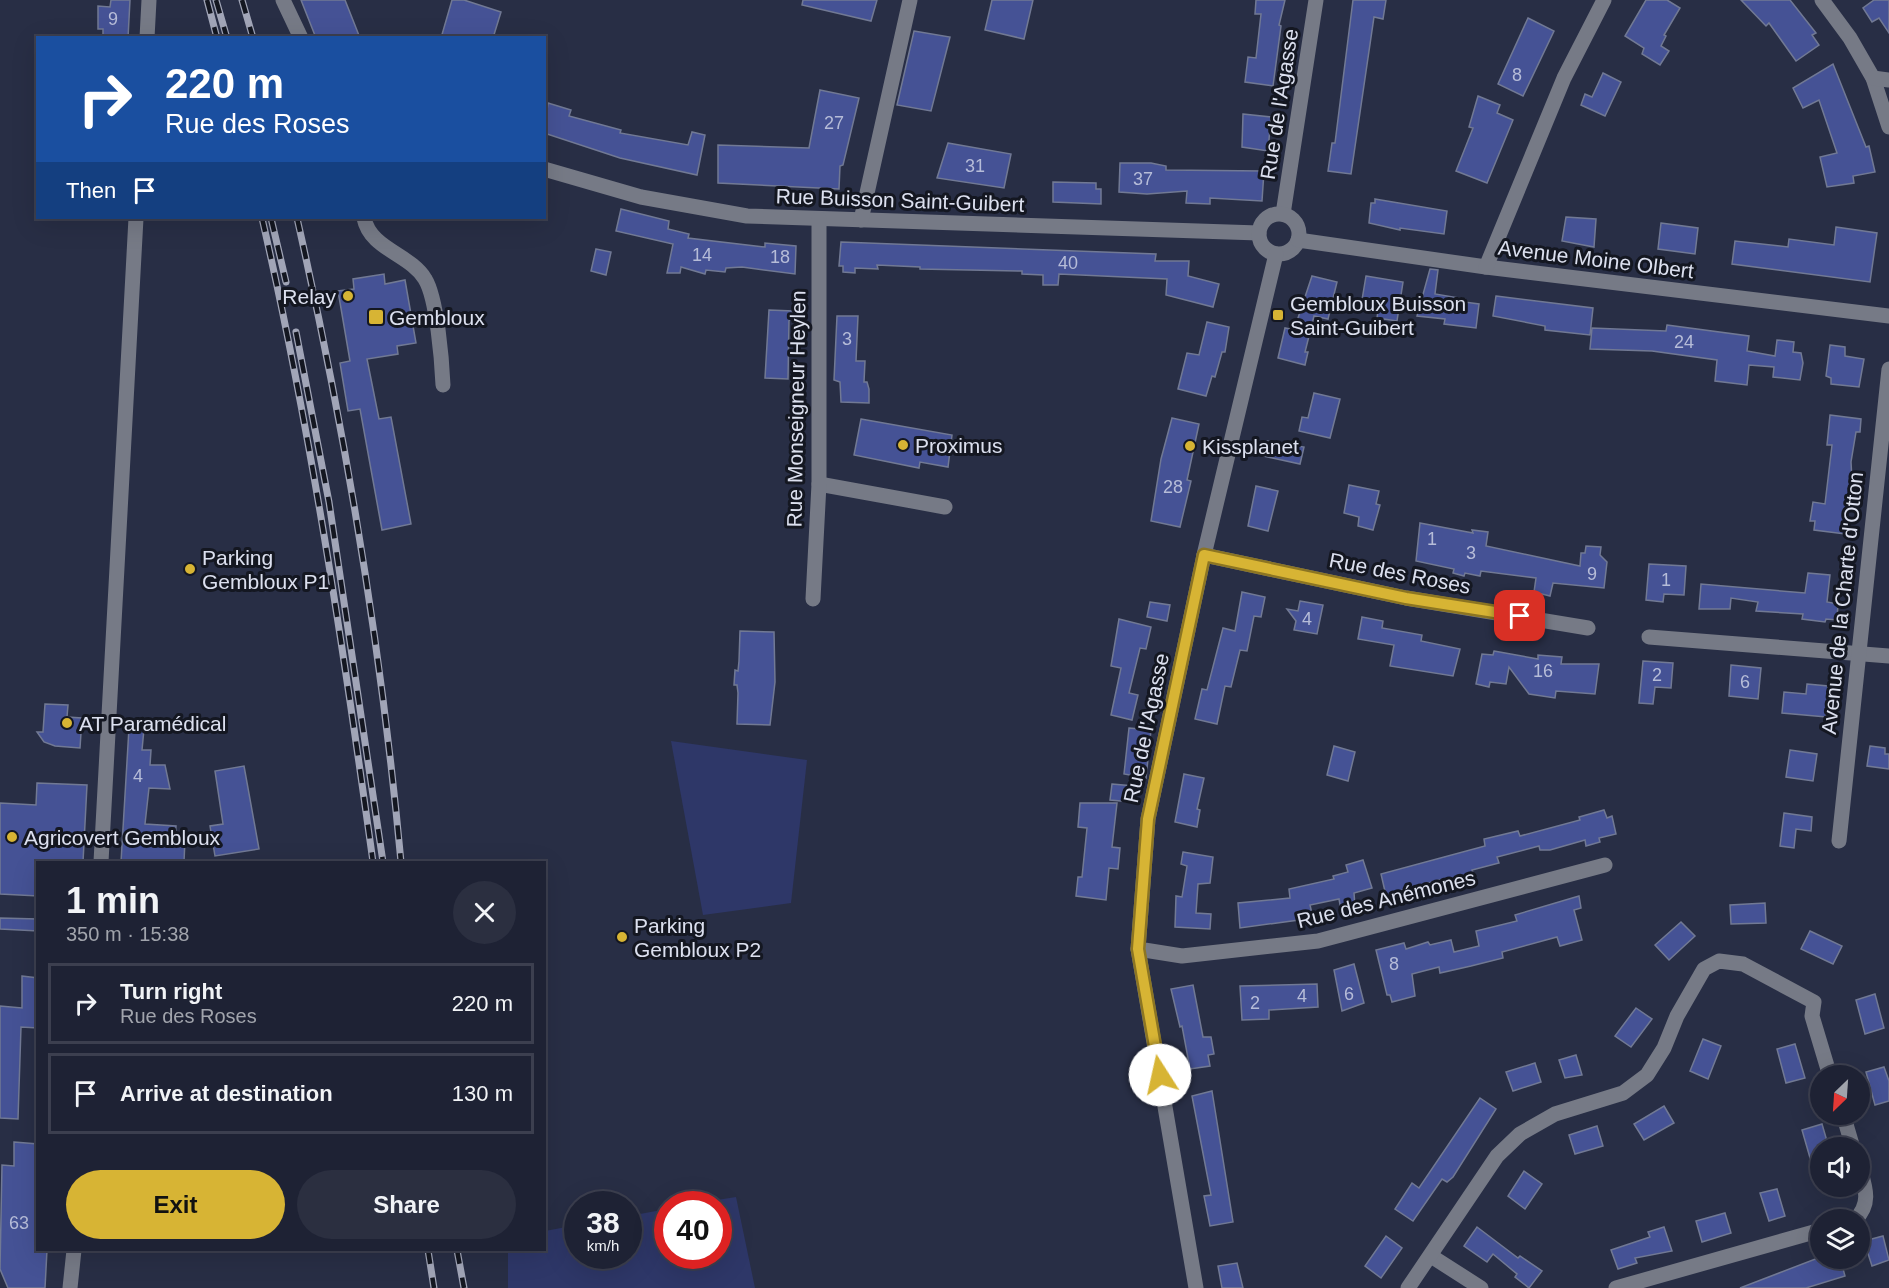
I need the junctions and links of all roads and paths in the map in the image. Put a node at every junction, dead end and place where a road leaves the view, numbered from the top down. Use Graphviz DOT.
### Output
graph roads {
  1 [pos="149,0"];
  2 [pos="283,0"];
  3 [pos="910,0"];
  4 [pos="1316,0"];
  5 [pos="1604,0"];
  6 [pos="1822,0"];
  7 [pos="147,36"];
  8 [pos="300,36"];
  9 [pos="1873,78"];
  10 [pos="1889,80"];
  11 [pos="1889,127"];
  12 [pos="546,170"];
  13 [pos="1283,214"];
  14 [pos="136,219"];
  15 [pos="365,219"];
  16 [pos="819,219"];
  17 [pos="861,220"];
  18 [pos="1259,233"];
  19 [pos="1298,240"];
  20 [pos="1276,254"];
  21 [pos="1486,267"];
  22 [pos="1889,316"];
  23 [pos="1889,369"];
  24 [pos="443,385"];
  25 [pos="819,484"];
  26 [pos="945,507"];
  27 [pos="1204,555"];
  28 [pos="813,599"];
  29 [pos="1588,628"];
  30 [pos="1649,637"];
  31 [pos="1857,653"];
  32 [pos="1889,656"];
  33 [pos="1839,841"];
  34 [pos="100,861"];
  35 [pos="1605,865"];
  36 [pos="1138,949"];
  37 [pos="1827,1065"];
  38 [pos="1810,1233"];
  39 [pos="74,1251"];
  40 [pos="1431,1256"];
  41 [pos="70,1288"];
  42 [pos="1196,1288"];
  43 [pos="1408,1288"];
  44 [pos="1481,1288"];
  45 [pos="1616,1288"];
  1 -- 7 [label="street"];
  2 -- 8 [label="street"];
  3 -- 17 [label="street"];
  4 -- 13 [label="street, Rue de l'Agasse"];
  5 -- 21 [label="street"];
  6 -- 9 [label="street"];
  9 -- 10 [label="street"];
  9 -- 11 [label="street"];
  12 -- 16 [label="street, Rue Buisson Saint-Guibert"];
  13 -- 18 [label="street"];
  13 -- 19 [label="street"];
  14 -- 34 [label="street"];
  15 -- 24 [label="street"];
  16 -- 17 [label="street, Rue Buisson Saint-Guibert"];
  16 -- 25 [label="street, Rue Monseigneur Heylen"];
  17 -- 18 [label="street, Rue Buisson Saint-Guibert"];
  18 -- 20 [label="street"];
  19 -- 20 [label="street"];
  19 -- 21 [label="street, Avenue Moine Olbert"];
  20 -- 27 [label="street, Rue de l'Agasse"];
  21 -- 22 [label="street, Avenue Moine Olbert"];
  23 -- 31 [label="street, Avenue de la Charte d'Otton"];
  25 -- 26 [label="street"];
  25 -- 28 [label="street, Rue Monseigneur Heylen"];
  27 -- 29 [label="street, Rue des Roses"];
  27 -- 36 [label="street, Rue de l'Agasse"];
  30 -- 31 [label="street"];
  31 -- 32 [label="street"];
  31 -- 33 [label="street, Avenue de la Charte d'Otton"];
  35 -- 36 [label="street, Rue des Anémones"];
  36 -- 42 [label="street, Rue de l'Agasse"];
  37 -- 40 [label="street"];
  38 -- 45 [label="street"];
  39 -- 41 [label="street"];
  40 -- 43 [label="street"];
  40 -- 44 [label="street"];
}
